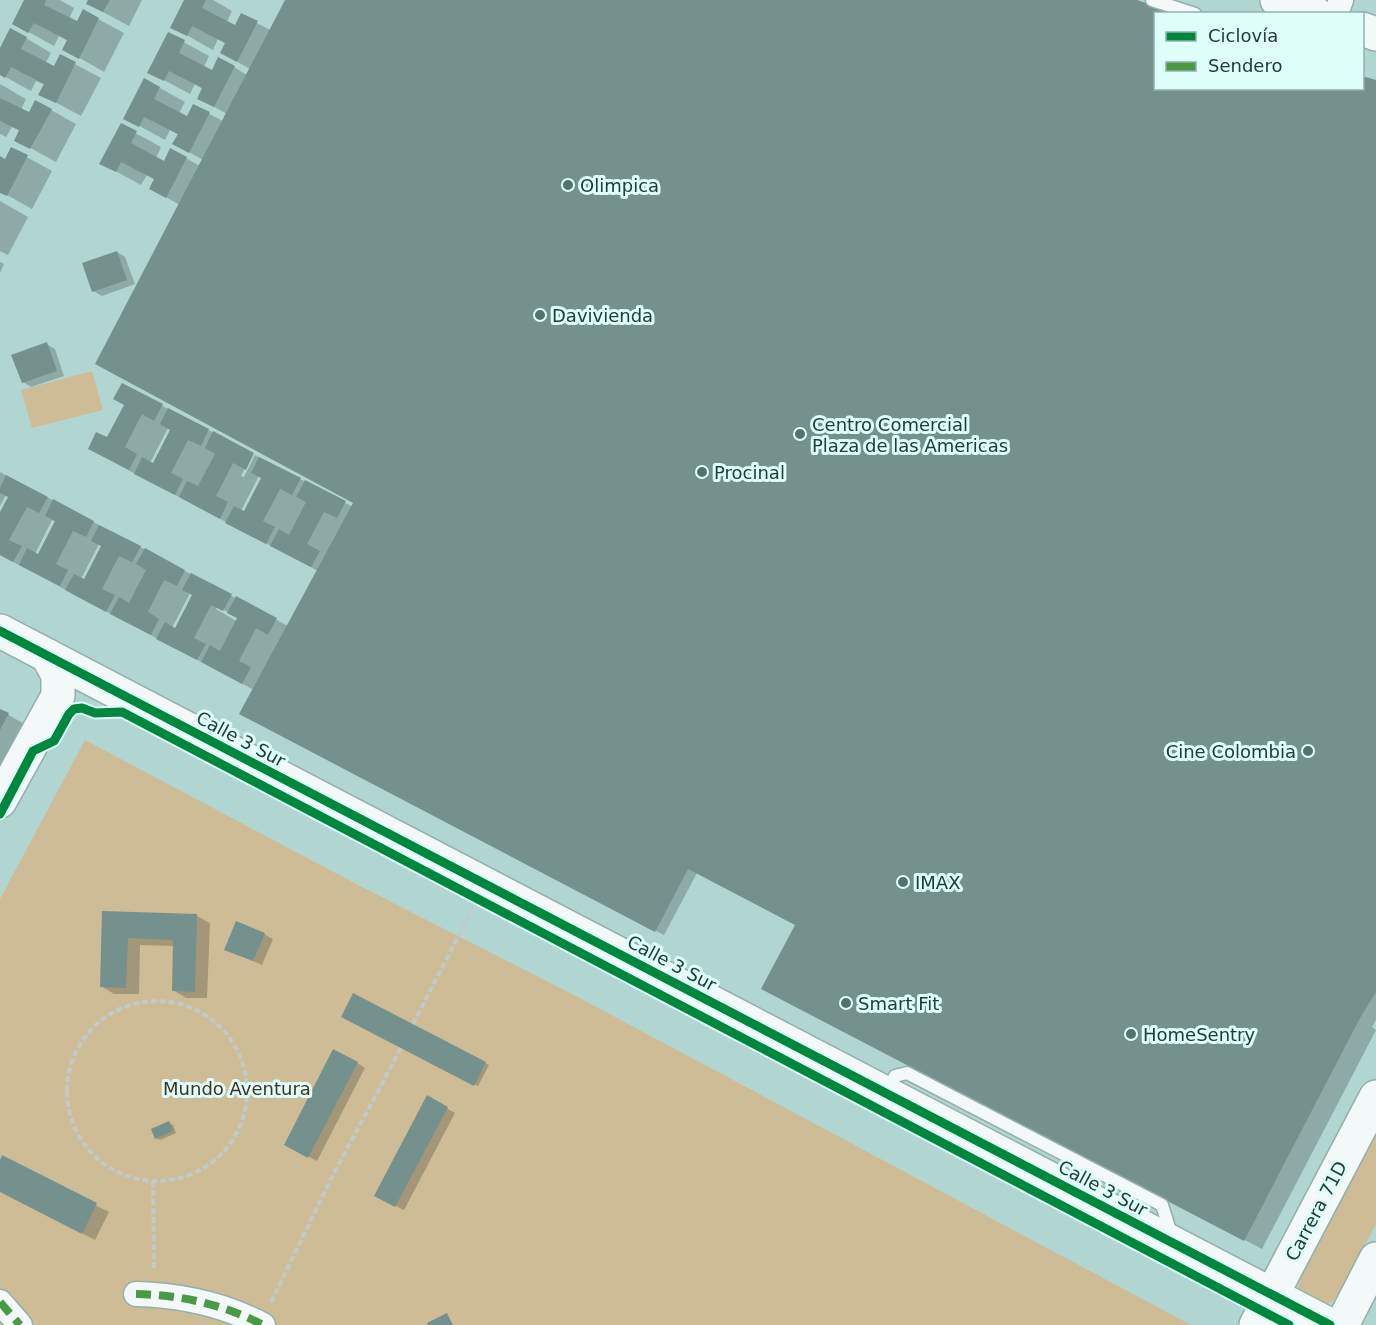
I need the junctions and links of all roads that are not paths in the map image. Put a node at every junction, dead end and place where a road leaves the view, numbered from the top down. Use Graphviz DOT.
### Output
graph roads {
  1 [pos="1152,0"];
  2 [pos="1277,0"];
  3 [pos="1189,12"];
  4 [pos="1310,12"];
  5 [pos="0,631"];
  6 [pos="47,656"];
  7 [pos="103,685"];
  8 [pos="58,696"];
  9 [pos="0,801"];
  10 [pos="1376,1097"];
  11 [pos="1376,1259"];
  12 [pos="145,1295"];
  13 [pos="1272,1295"];
  14 [pos="0,1302"];
  15 [pos="20,1325"];
  16 [pos="261,1325"];
  17 [pos="1256,1325"];
  18 [pos="1330,1325"];
  19 [pos="1342,1325"];
  1 -- 3 [label="lane"];
  2 -- 4 [label="street"];
  5 -- 6 [label="street, Calle 3 Sur"];
  6 -- 7 [label="street, Calle 3 Sur"];
  6 -- 8 [label="street"];
  7 -- 8 [label="street"];
  7 -- 13 [label="street, Calle 3 Sur"];
  8 -- 9 [label="street"];
  10 -- 13 [label="street, Carrera 71D"];
  11 -- 19 [label="street"];
  12 -- 16 [label="street"];
  13 -- 17 [label="street, Carrera 71D"];
  13 -- 18 [label="street, Calle 3 Sur"];
  14 -- 15 [label="street"];
}
